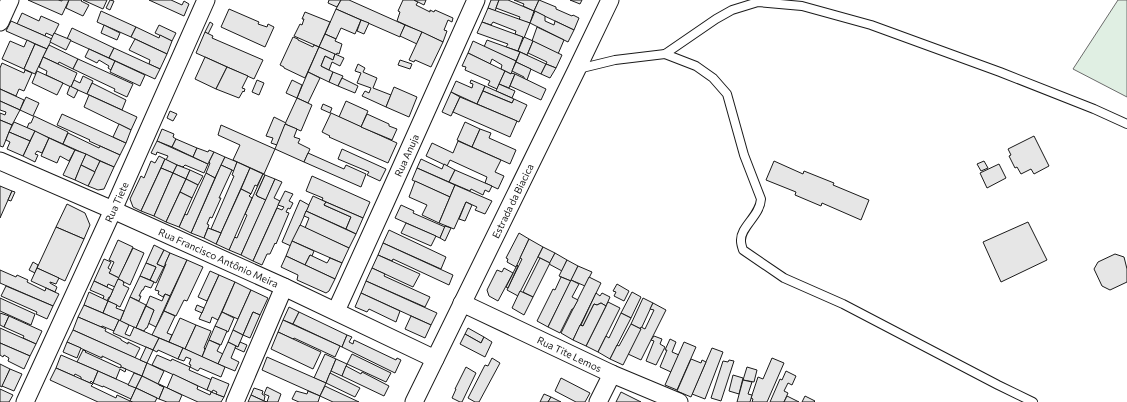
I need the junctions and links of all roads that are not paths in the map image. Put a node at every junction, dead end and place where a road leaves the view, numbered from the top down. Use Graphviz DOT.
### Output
graph roads {
  1 [pos="10,0"];
  2 [pos="206,0"];
  3 [pos="476,0"];
  4 [pos="610,0"];
  5 [pos="0,22"];
  6 [pos="665,54"];
  7 [pos="577,69"];
  8 [pos="1127,124"];
  9 [pos="0,161"];
  10 [pos="113,210"];
  11 [pos="284,287"];
  12 [pos="462,302"];
  13 [pos="336,310"];
  14 [pos="435,359"];
  15 [pos="612,374"];
  16 [pos="26,402"];
  17 [pos="235,402"];
  18 [pos="414,402"];
  19 [pos="598,402"];
  20 [pos="679,402"];
  21 [pos="1033,402"];
  1 -- 5 [label="street"];
  2 -- 10 [label="street, Rua Tiete"];
  3 -- 13 [label="street, Rua Anuja"];
  4 -- 7 [label="street, Estrada da Biacica"];
  6 -- 7 [label="lane"];
  6 -- 8 [label="lane"];
  6 -- 21 [label="lane"];
  7 -- 12 [label="street, Estrada da Biacica"];
  9 -- 10 [label="street, Rua Francisco Antônio Meira"];
  10 -- 11 [label="street, Rua Francisco Antônio Meira"];
  10 -- 16 [label="street, Rua Tiete"];
  11 -- 13 [label="street, Rua Francisco Antônio Meira"];
  11 -- 17 [label="street"];
  12 -- 14 [label="street, Estrada da Biacica"];
  12 -- 15 [label="street, Rua Tite Lemos"];
  13 -- 14 [label="street, Rua Francisco Antônio Meira"];
  14 -- 18 [label="street, Estrada da Biacica"];
  15 -- 19 [label="street"];
  15 -- 20 [label="street, Rua Tite Lemos"];
}
